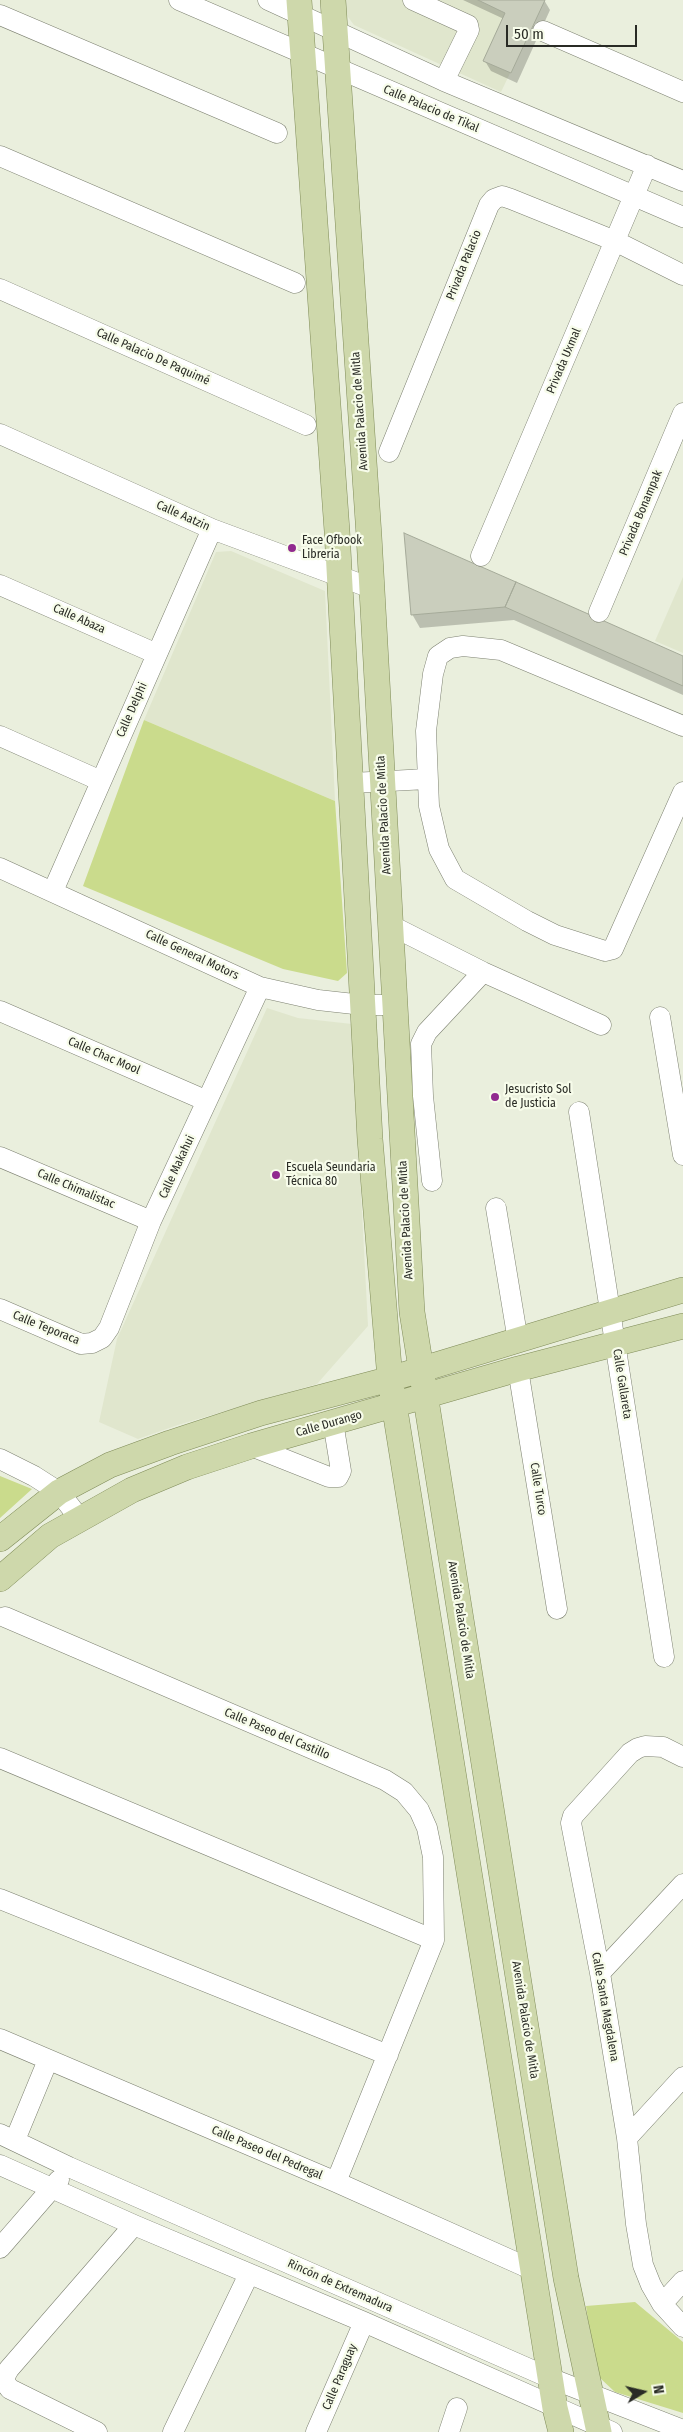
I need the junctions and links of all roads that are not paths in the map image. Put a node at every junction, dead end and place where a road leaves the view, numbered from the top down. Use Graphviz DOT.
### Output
graph roads {
  1 [pos="180,0"];
  2 [pos="268,0"];
  3 [pos="333,0"];
  4 [pos="413,0"];
  5 [pos="300,7"];
  6 [pos="0,15"];
  7 [pos="543,31"];
  8 [pos="337,33"];
  9 [pos="302,53"];
  10 [pos="338,70"];
  11 [pos="444,81"];
  12 [pos="683,92"];
  13 [pos="277,133"];
  14 [pos="0,156"];
  15 [pos="647,165"];
  16 [pos="683,181"];
  17 [pos="634,195"];
  18 [pos="683,218"];
  19 [pos="615,241"];
  20 [pos="683,274"];
  21 [pos="295,283"];
  22 [pos="0,289"];
  23 [pos="683,413"];
  24 [pos="306,425"];
  25 [pos="0,434"];
  26 [pos="388,452"];
  27 [pos="212,529"];
  28 [pos="481,556"];
  29 [pos="339,576"];
  30 [pos="0,585"];
  31 [pos="371,588"];
  32 [pos="599,612"];
  33 [pos="157,654"];
  34 [pos="683,726"];
  35 [pos="0,736"];
  36 [pos="427,779"];
  37 [pos="101,781"];
  38 [pos="382,782"];
  39 [pos="352,783"];
  40 [pos="683,792"];
  41 [pos="0,868"];
  42 [pos="53,891"];
  43 [pos="390,925"];
  44 [pos="483,972"];
  45 [pos="260,987"];
  46 [pos="363,1005"];
  47 [pos="394,1005"];
  48 [pos="0,1011"];
  49 [pos="660,1017"];
  50 [pos="601,1025"];
  51 [pos="411,1096"];
  52 [pos="207,1101"];
  53 [pos="579,1112"];
  54 [pos="683,1154"];
  55 [pos="0,1157"];
  56 [pos="432,1181"];
  57 [pos="496,1208"];
  58 [pos="151,1221"];
  59 [pos="683,1290"];
  60 [pos="0,1309"];
  61 [pos="611,1313"];
  62 [pos="683,1326"];
  63 [pos="518,1340"];
  64 [pos="92,1343"];
  65 [pos="616,1344"];
  66 [pos="420,1368"];
  67 [pos="518,1369"];
  68 [pos="390,1379"];
  69 [pos="426,1396"];
  70 [pos="395,1405"];
  71 [pos="333,1422"];
  72 [pos="251,1446"];
  73 [pos="0,1459"];
  74 [pos="59,1492"];
  75 [pos="80,1519"];
  76 [pos="0,1539"];
  77 [pos="0,1579"];
  78 [pos="557,1609"];
  79 [pos="5,1616"];
  80 [pos="664,1657"];
  81 [pos="683,1757"];
  82 [pos="0,1758"];
  83 [pos="683,1884"];
  84 [pos="0,1900"];
  85 [pos="434,1940"];
  86 [pos="600,1973"];
  87 [pos="0,2040"];
  88 [pos="388,2055"];
  89 [pos="48,2060"];
  90 [pos="683,2077"];
  91 [pos="7,2137"];
  92 [pos="627,2138"];
  93 [pos="0,2165"];
  94 [pos="69,2167"];
  95 [pos="336,2182"];
  96 [pos="52,2188"];
  97 [pos="134,2225"];
  98 [pos="0,2248"];
  99 [pos="533,2270"];
  100 [pos="249,2274"];
  101 [pos="683,2281"];
  102 [pos="662,2304"];
  103 [pos="364,2322"];
  104 [pos="683,2327"];
  105 [pos="550,2378"];
  106 [pos="590,2395"];
  107 [pos="457,2408"];
  108 [pos="554,2408"];
  109 [pos="602,2430"];
  110 [pos="683,2430"];
  111 [pos="97,2432"];
  112 [pos="174,2432"];
  113 [pos="316,2432"];
  114 [pos="449,2432"];
  115 [pos="561,2432"];
  1 -- 9 [label="street, Calle Palacio de Tikal"];
  2 -- 5 [label="street"];
  3 -- 8 [label="main road, Avenida Palacio de Mitla"];
  4 -- 11 [label="street"];
  5 -- 8 [label="street"];
  5 -- 9 [label="main road"];
  6 -- 13 [label="street"];
  7 -- 12 [label="street"];
  8 -- 10 [label="main road, Avenida Palacio de Mitla"];
  8 -- 11 [label="street"];
  9 -- 10 [label="street, Calle Palacio de Tikal"];
  9 -- 29 [label="main road"];
  10 -- 17 [label="street, Calle Palacio de Tikal"];
  10 -- 31 [label="main road, Avenida Palacio de Mitla"];
  11 -- 15 [label="street"];
  14 -- 21 [label="street"];
  15 -- 16 [label="street"];
  15 -- 17 [label="street, Privada Uxmal"];
  17 -- 18 [label="street, Calle Palacio de Tikal"];
  17 -- 19 [label="street, Privada Uxmal"];
  19 -- 20 [label="street"];
  19 -- 26 [label="street, Privada Palacio"];
  19 -- 28 [label="street, Privada Uxmal"];
  22 -- 24 [label="street, Calle Palacio De Paquimé"];
  23 -- 32 [label="street, Privada Bonampak"];
  25 -- 27 [label="street, Calle Aatzin"];
  27 -- 29 [label="street, Calle Aatzin"];
  27 -- 33 [label="street, Calle Delphi"];
  29 -- 31 [label="street, Calle Aatzin"];
  29 -- 39 [label="main road"];
  30 -- 33 [label="street, Calle Abaza"];
  31 -- 38 [label="main road, Avenida Palacio de Mitla"];
  33 -- 37 [label="street, Calle Delphi"];
  34 -- 36 [label="street"];
  35 -- 37 [label="street"];
  36 -- 38 [label="street"];
  36 -- 40 [label="street"];
  37 -- 42 [label="street, Calle Delphi"];
  38 -- 39 [label="street"];
  38 -- 43 [label="main road, Avenida Palacio de Mitla"];
  39 -- 46 [label="main road"];
  41 -- 42 [label="street, Calle General Motors"];
  42 -- 45 [label="street, Calle General Motors"];
  43 -- 44 [label="street"];
  43 -- 47 [label="main road, Avenida Palacio de Mitla"];
  44 -- 50 [label="street"];
  44 -- 51 [label="street"];
  45 -- 46 [label="street, Calle General Motors"];
  45 -- 52 [label="street, Calle Makahui"];
  46 -- 47 [label="street, Calle General Motors"];
  46 -- 68 [label="main road"];
  47 -- 51 [label="main road, Avenida Palacio de Mitla"];
  48 -- 52 [label="street, Calle Chac Mool"];
  49 -- 54 [label="street"];
  51 -- 56 [label="street"];
  51 -- 66 [label="main road, Avenida Palacio de Mitla"];
  52 -- 58 [label="street, Calle Makahui"];
  53 -- 61 [label="street, Calle Gallareta"];
  55 -- 58 [label="street, Calle Chimalistac"];
  57 -- 63 [label="street"];
  58 -- 64 [label="street, Calle Makahui"];
  59 -- 61 [label="main road"];
  60 -- 64 [label="street, Calle Teporaca"];
  61 -- 63 [label="main road"];
  61 -- 65 [label="street, Calle Gallareta"];
  62 -- 65 [label="main road, Calle Durango"];
  63 -- 66 [label="main road"];
  65 -- 67 [label="main road, Calle Durango"];
  65 -- 80 [label="street, Calle Gallareta"];
  66 -- 68 [label="main road"];
  66 -- 69 [label="main road, Avenida Palacio de Mitla"];
  67 -- 69 [label="main road, Calle Durango"];
  67 -- 78 [label="street, Calle Turco"];
  68 -- 70 [label="main road"];
  68 -- 74 [label="main road"];
  69 -- 70 [label="main road, Calle Durango"];
  69 -- 106 [label="main road, Avenida Palacio de Mitla"];
  70 -- 71 [label="main road, Calle Durango"];
  70 -- 99 [label="main road"];
  71 -- 72 [label="main road, Calle Durango"];
  71 -- 72 [label="street"];
  72 -- 75 [label="main road, Calle Durango"];
  73 -- 74 [label="street"];
  74 -- 75 [label="street"];
  74 -- 76 [label="main road"];
  75 -- 77 [label="main road, Calle Durango"];
  79 -- 85 [label="street, Calle Paseo del Castillo"];
  81 -- 86 [label="street, Calle Santa Magdalena"];
  82 -- 85 [label="street"];
  83 -- 86 [label="street"];
  84 -- 88 [label="street"];
  85 -- 88 [label="street, Calle Paseo del Castillo"];
  86 -- 92 [label="street, Calle Santa Magdalena"];
  87 -- 89 [label="street, Calle Paseo del Pedregal"];
  88 -- 95 [label="street, Calle Paseo del Castillo"];
  89 -- 91 [label="street"];
  89 -- 95 [label="street, Calle Paseo del Pedregal"];
  90 -- 92 [label="street"];
  91 -- 94 [label="street, Rincón de Extremadura"];
  92 -- 102 [label="street, Calle Santa Magdalena"];
  93 -- 96 [label="street, Rincón de Extremadura"];
  94 -- 96 [label="street"];
  94 -- 105 [label="street, Rincón de Extremadura"];
  95 -- 99 [label="street, Calle Paseo del Pedregal"];
  96 -- 97 [label="street, Rincón de Extremadura"];
  96 -- 98 [label="street"];
  97 -- 100 [label="street, Rincón de Extremadura"];
  97 -- 111 [label="street"];
  99 -- 105 [label="main road"];
  100 -- 103 [label="street, Rincón de Extremadura"];
  100 -- 112 [label="street"];
  101 -- 102 [label="street"];
  102 -- 104 [label="street, Calle Santa Magdalena"];
  103 -- 108 [label="street, Rincón de Extremadura"];
  103 -- 113 [label="street, Calle Paraguay"];
  105 -- 106 [label="street, Rincón de Extremadura"];
  105 -- 108 [label="main road"];
  106 -- 109 [label="main road, Avenida Palacio de Mitla"];
  106 -- 110 [label="street, Rincón de Extremadura"];
  107 -- 114 [label="street"];
  108 -- 109 [label="street, Rincón de Extremadura"];
  108 -- 115 [label="main road"];
}
